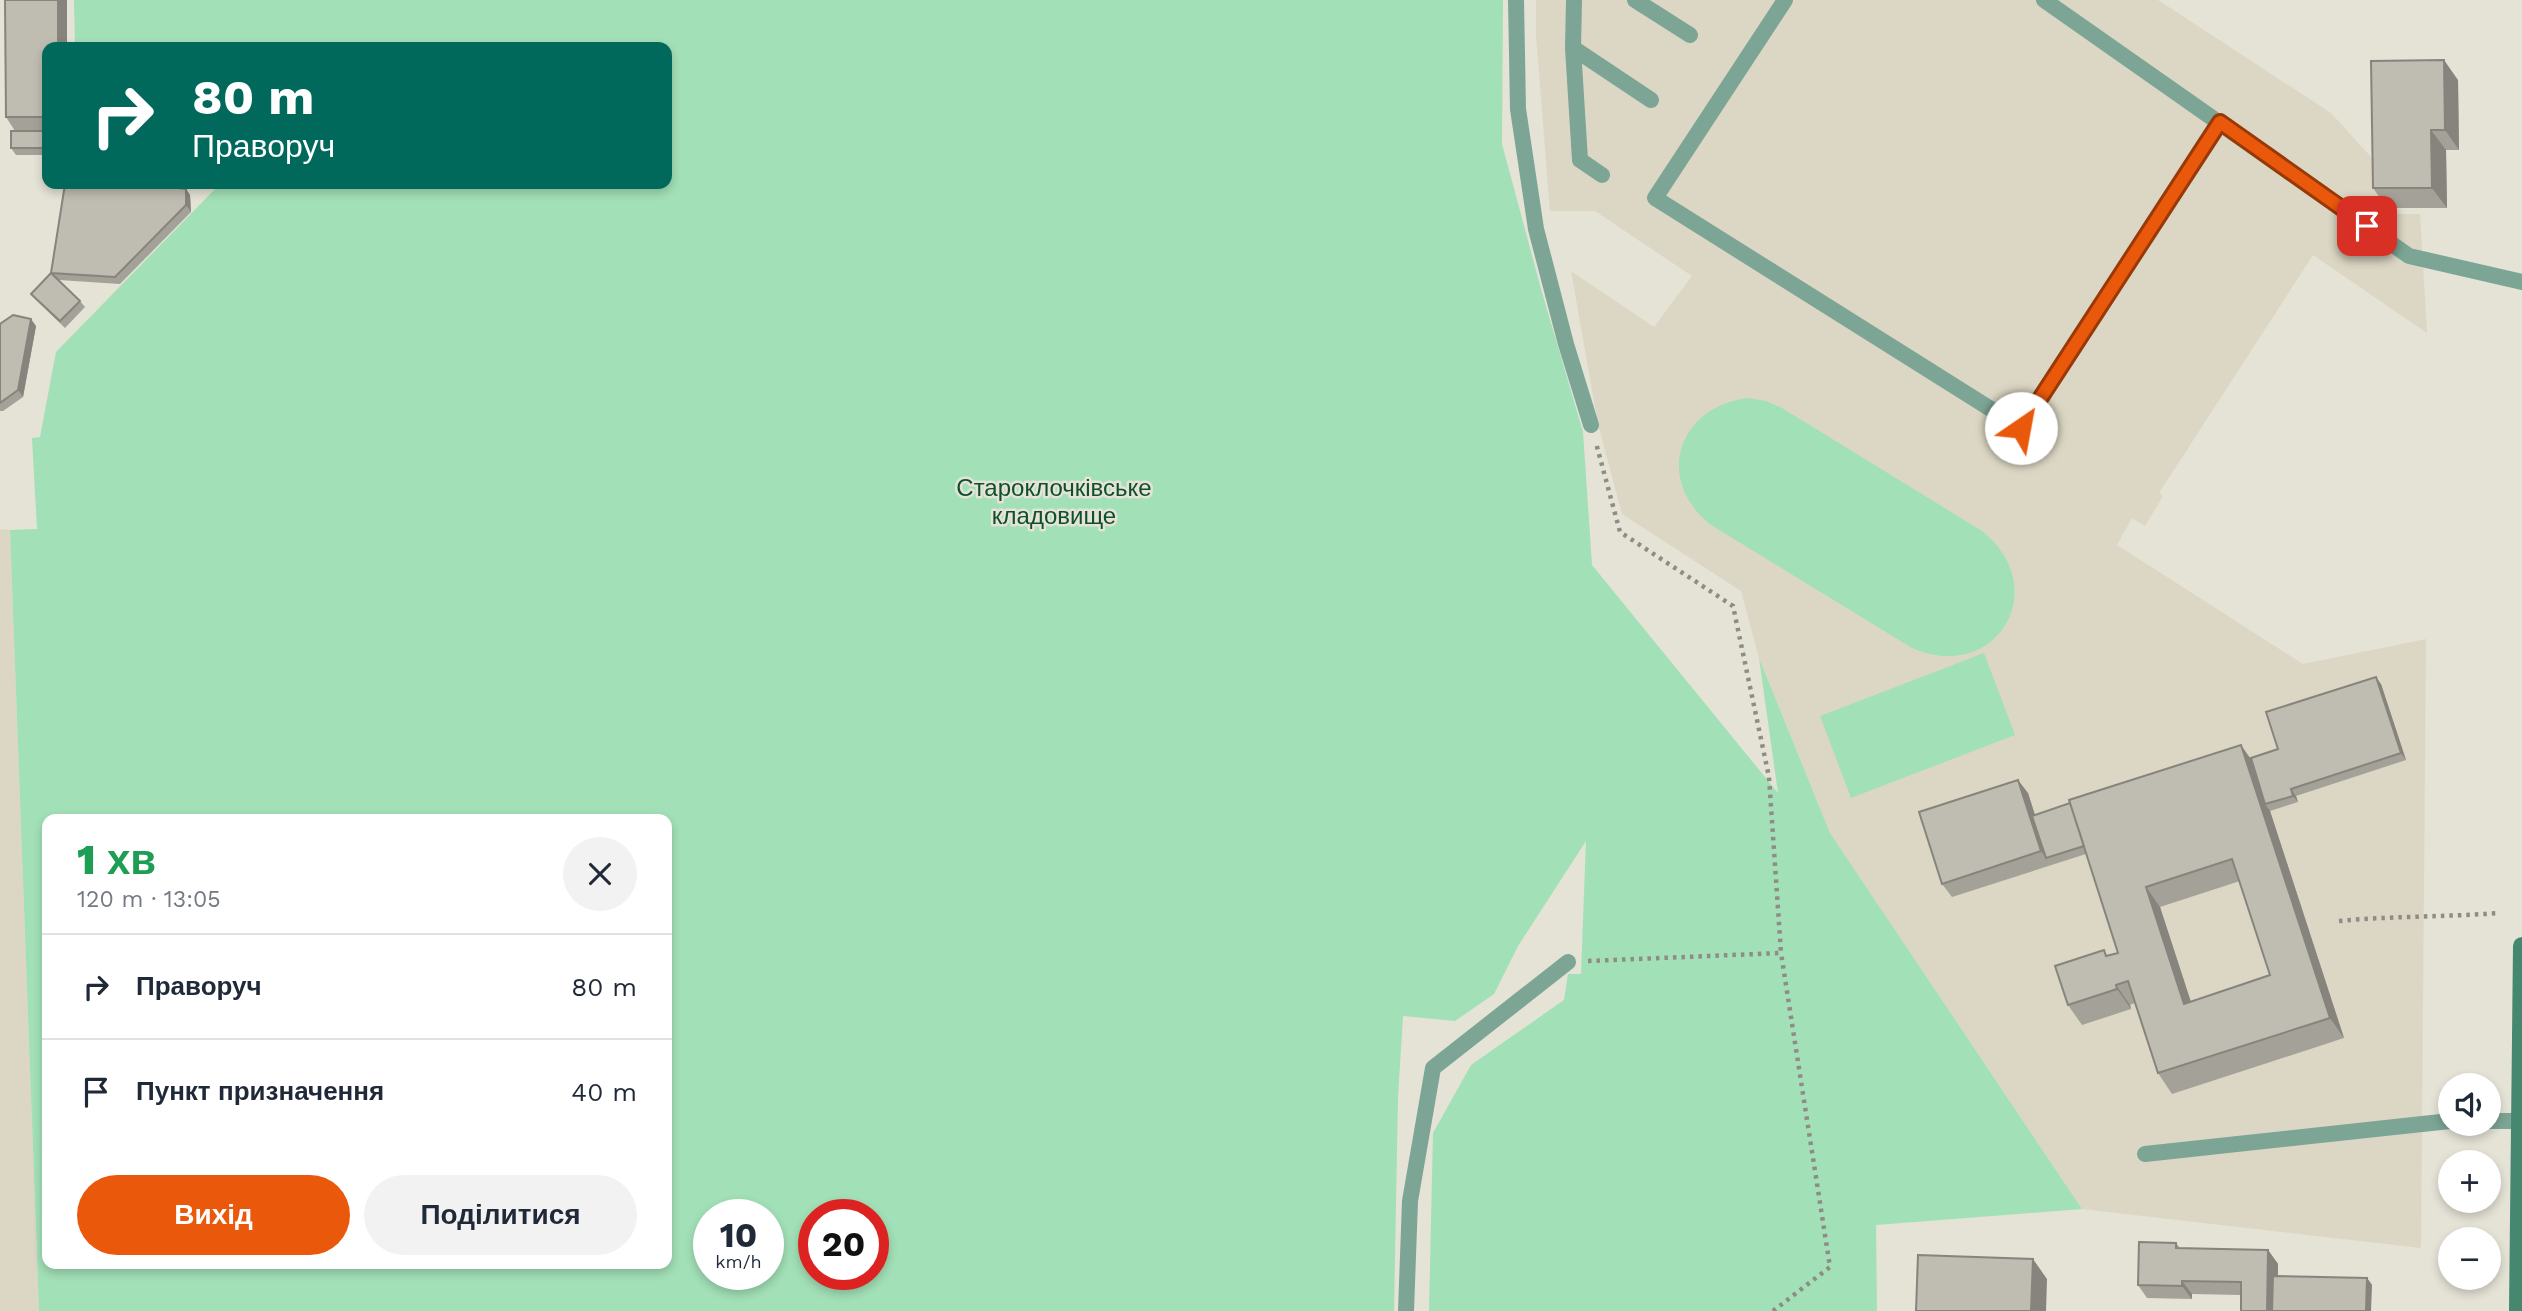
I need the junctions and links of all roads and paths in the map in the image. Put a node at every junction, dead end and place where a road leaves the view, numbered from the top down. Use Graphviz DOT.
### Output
graph roads {
  1 [pos="1516,0"];
  2 [pos="1574,0"];
  3 [pos="1635,0"];
  4 [pos="1785,0"];
  5 [pos="2044,0"];
  6 [pos="1690,34"];
  7 [pos="1573,48"];
  8 [pos="1651,100"];
  9 [pos="2220,122"];
  10 [pos="1602,175"];
  11 [pos="2522,282"];
  12 [pos="1591,425"];
  13 [pos="2500,913"];
  14 [pos="2339,921"];
  15 [pos="2522,946"];
  16 [pos="1781,953"];
  17 [pos="1568,962"];
  18 [pos="2522,962"];
  19 [pos="2501,1121"];
  20 [pos="2520,1121"];
  21 [pos="2438,1122"];
  22 [pos="2521,1149"];
  23 [pos="2145,1154"];
  24 [pos="1406,1311"];
  25 [pos="1773,1311"];
  26 [pos="2518,1311"];
  1 -- 12 [label="lane"];
  2 -- 7 [label="lane"];
  3 -- 6 [label="lane"];
  4 -- 9 [label="lane"];
  5 -- 9 [label="lane"];
  7 -- 8 [label="lane"];
  7 -- 10 [label="lane"];
  9 -- 11 [label="lane"];
  12 -- 16 [label="path"];
  13 -- 14 [label="path"];
  15 -- 18 [label="street"];
  16 -- 17 [label="path"];
  16 -- 25 [label="path"];
  17 -- 24 [label="lane"];
  18 -- 20 [label="street"];
  19 -- 20 [label="lane"];
  20 -- 22 [label="street"];
  21 -- 23 [label="lane"];
  22 -- 26 [label="street"];
}
